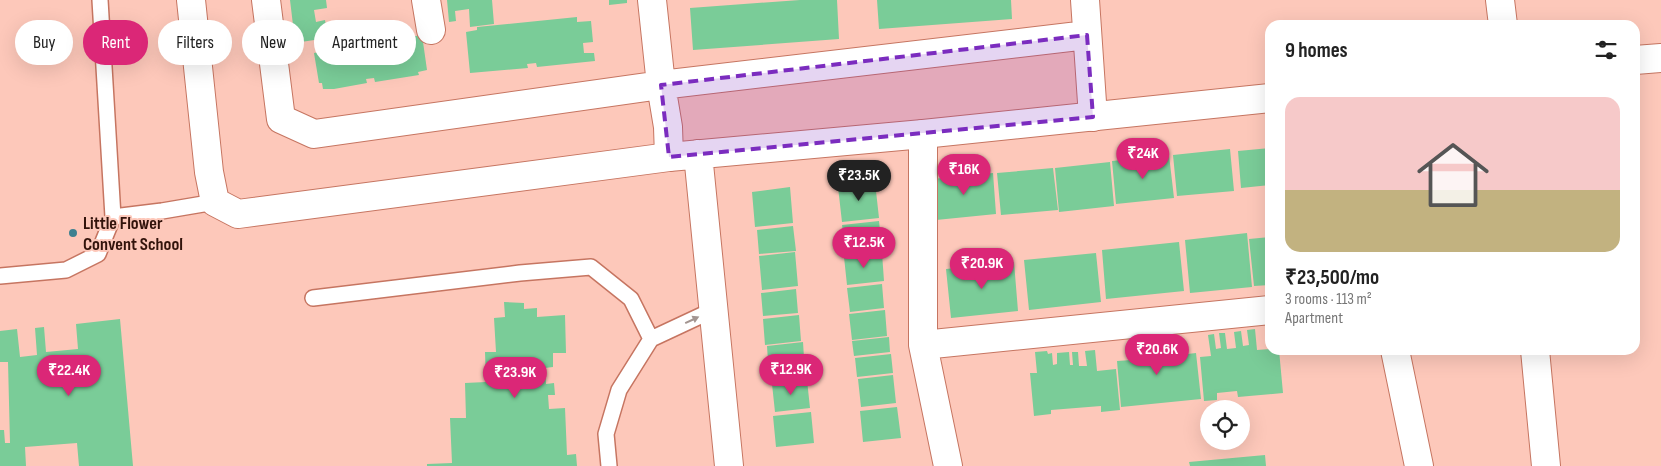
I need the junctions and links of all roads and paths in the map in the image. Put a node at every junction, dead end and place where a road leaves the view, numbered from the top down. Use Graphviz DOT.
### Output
graph roads {
  1 [pos="100,0"];
  2 [pos="191,0"];
  3 [pos="266,0"];
  4 [pos="426,0"];
  5 [pos="652,0"];
  6 [pos="1085,0"];
  7 [pos="1500,0"];
  8 [pos="1502,20"];
  9 [pos="431,30"];
  10 [pos="1088,35"];
  11 [pos="1661,58"];
  12 [pos="1640,60"];
  13 [pos="661,85"];
  14 [pos="1265,99"];
  15 [pos="1093,117"];
  16 [pos="923,134"];
  17 [pos="698,154"];
  18 [pos="669,157"];
  19 [pos="215,202"];
  20 [pos="113,217"];
  21 [pos="0,276"];
  22 [pos="313,298"];
  23 [pos="713,310"];
  24 [pos="1265,311"];
  25 [pos="651,339"];
  26 [pos="922,345"];
  27 [pos="1396,355"];
  28 [pos="1535,355"];
  29 [pos="609,466"];
  30 [pos="729,466"];
  31 [pos="948,466"];
  32 [pos="1419,466"];
  33 [pos="1546,466"];
  1 -- 20 [label="lane"];
  2 -- 19 [label="street"];
  3 -- 13 [label="street"];
  4 -- 9 [label="street"];
  5 -- 13 [label="street"];
  6 -- 10 [label="street"];
  7 -- 8 [label="street"];
  10 -- 13 [label="street"];
  10 -- 15 [label="street"];
  11 -- 12 [label="street"];
  13 -- 18 [label="street"];
  14 -- 15 [label="street"];
  15 -- 16 [label="street"];
  16 -- 17 [label="street"];
  16 -- 26 [label="street"];
  17 -- 18 [label="street"];
  17 -- 23 [label="street"];
  18 -- 19 [label="street"];
  19 -- 20 [label="lane"];
  20 -- 21 [label="lane"];
  22 -- 25 [label="lane"];
  25 -- 23 [label="lane, one-way"];
  23 -- 30 [label="street"];
  24 -- 26 [label="street"];
  25 -- 29 [label="lane"];
  26 -- 31 [label="street"];
  27 -- 32 [label="street"];
  28 -- 33 [label="street"];
}
